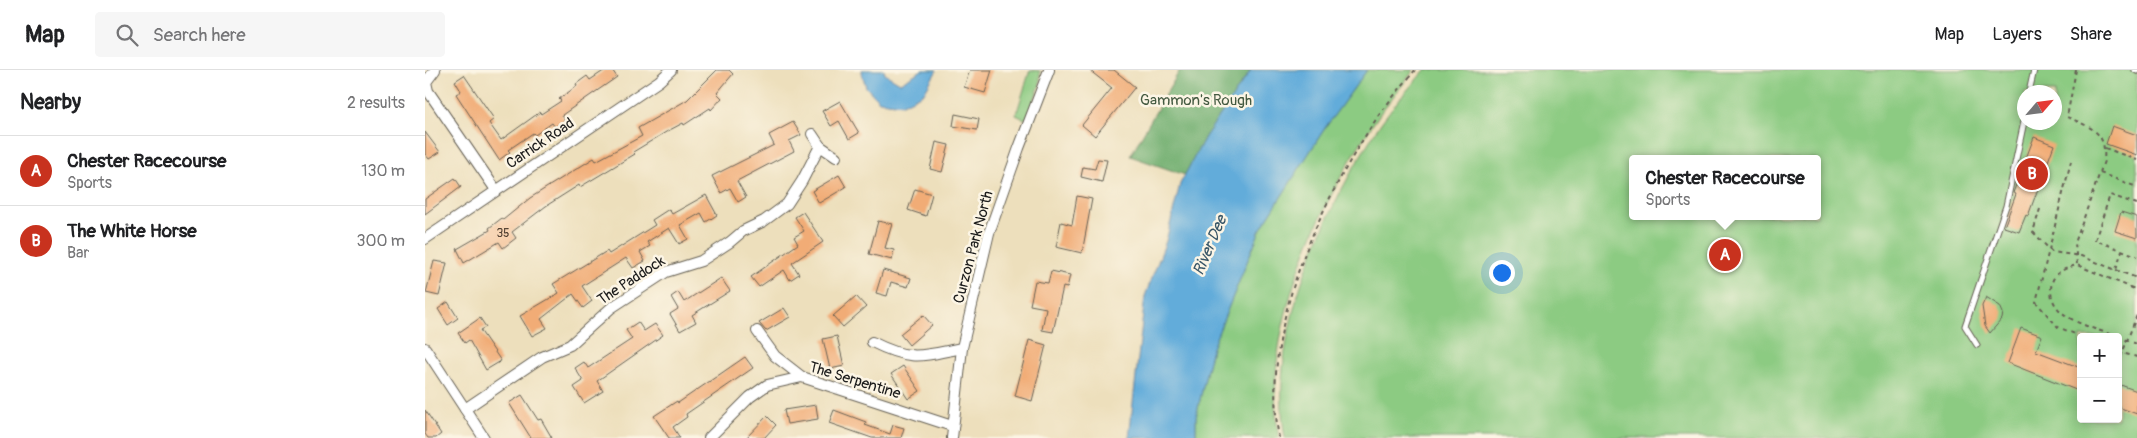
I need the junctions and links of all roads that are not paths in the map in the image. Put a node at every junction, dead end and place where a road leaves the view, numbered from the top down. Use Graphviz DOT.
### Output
graph roads {
  1 [pos="435,70"];
  2 [pos="671,70"];
  3 [pos="1049,70"];
  4 [pos="2034,70"];
  5 [pos="2031,85"];
  6 [pos="2022,130"];
  7 [pos="812,134"];
  8 [pos="820,146"];
  9 [pos="836,157"];
  10 [pos="496,190"];
  11 [pos="425,239"];
  12 [pos="757,331"];
  13 [pos="872,342"];
  14 [pos="1977,345"];
  15 [pos="425,348"];
  16 [pos="962,348"];
  17 [pos="802,377"];
  18 [pos="465,409"];
  19 [pos="952,426"];
  20 [pos="485,438"];
  21 [pos="709,438"];
  22 [pos="951,438"];
  1 -- 10 [label="street"];
  2 -- 10 [label="street, Carrick Road"];
  3 -- 16 [label="street, Curzon Park North"];
  4 -- 5 [label="lane"];
  6 -- 14 [label="lane"];
  7 -- 8 [label="street"];
  8 -- 9 [label="street"];
  8 -- 18 [label="street, The Paddock"];
  10 -- 11 [label="street, Carrick Road"];
  12 -- 17 [label="street"];
  13 -- 16 [label="street"];
  15 -- 18 [label="street"];
  16 -- 19 [label="street, Curzon Park North"];
  17 -- 19 [label="street, The Serpentine"];
  17 -- 21 [label="street, The Serpentine"];
  18 -- 20 [label="street"];
  19 -- 22 [label="street, Curzon Park North"];
}
